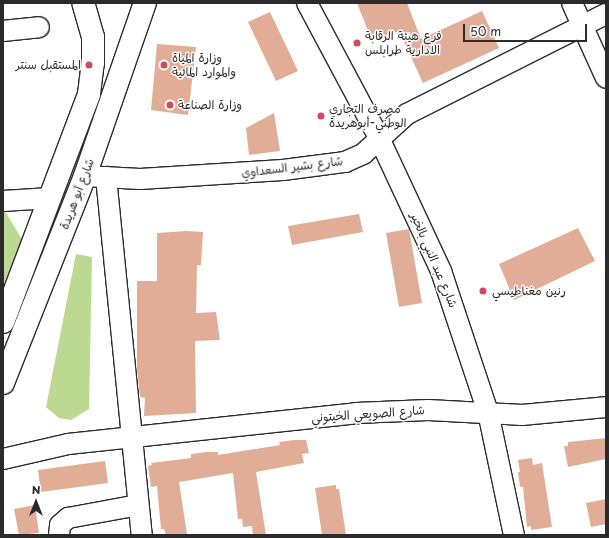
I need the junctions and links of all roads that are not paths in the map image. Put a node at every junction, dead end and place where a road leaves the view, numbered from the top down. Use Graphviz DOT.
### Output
graph roads {
  1 [pos="83,3"];
  2 [pos="145,3"];
  3 [pos="307,3"];
  4 [pos="572,3"];
  5 [pos="606,14"];
  6 [pos="582,26"];
  7 [pos="39,27"];
  8 [pos="3,31"];
  9 [pos="606,78"];
  10 [pos="380,140"];
  11 [pos="85,176"];
  12 [pos="106,177"];
  13 [pos="50,198"];
  14 [pos="3,202"];
  15 [pos="3,322"];
  16 [pos="3,383"];
  17 [pos="606,407"];
  18 [pos="488,412"];
  19 [pos="130,437"];
  20 [pos="3,459"];
  21 [pos="138,505"];
  22 [pos="59,535"];
  23 [pos="142,535"];
  24 [pos="514,535"];
  1 -- 13 [label="highway, شارع أبو هريدة"];
  2 -- 11 [label="highway, شارع أبو هريدة"];
  3 -- 10 [label="street, شارع عبد النبي بالخير"];
  4 -- 6 [label="street"];
  5 -- 6 [label="street, شارع بشير السعداوي"];
  6 -- 9 [label="street"];
  6 -- 10 [label="street, شارع بشير السعداوي"];
  7 -- 8 [label="street"];
  10 -- 12 [label="street, شارع بشير السعداوي"];
  10 -- 18 [label="street, شارع عبد النبي بالخير"];
  11 -- 12 [label="street, شارع بشير السعداوي"];
  11 -- 16 [label="highway, شارع أبو هريدة"];
  12 -- 19 [label="street"];
  13 -- 14 [label="street"];
  13 -- 15 [label="highway, شارع أبو هريدة"];
  17 -- 18 [label="street, شارع الصويعي الخيتوني"];
  18 -- 19 [label="street, شارع الصويعي الخيتوني"];
  18 -- 24 [label="street, شارع عبد النبي بالخير"];
  19 -- 20 [label="street, شارع الصويعي الخيتوني"];
  19 -- 21 [label="street"];
  21 -- 22 [label="street"];
  21 -- 23 [label="street"];
}
